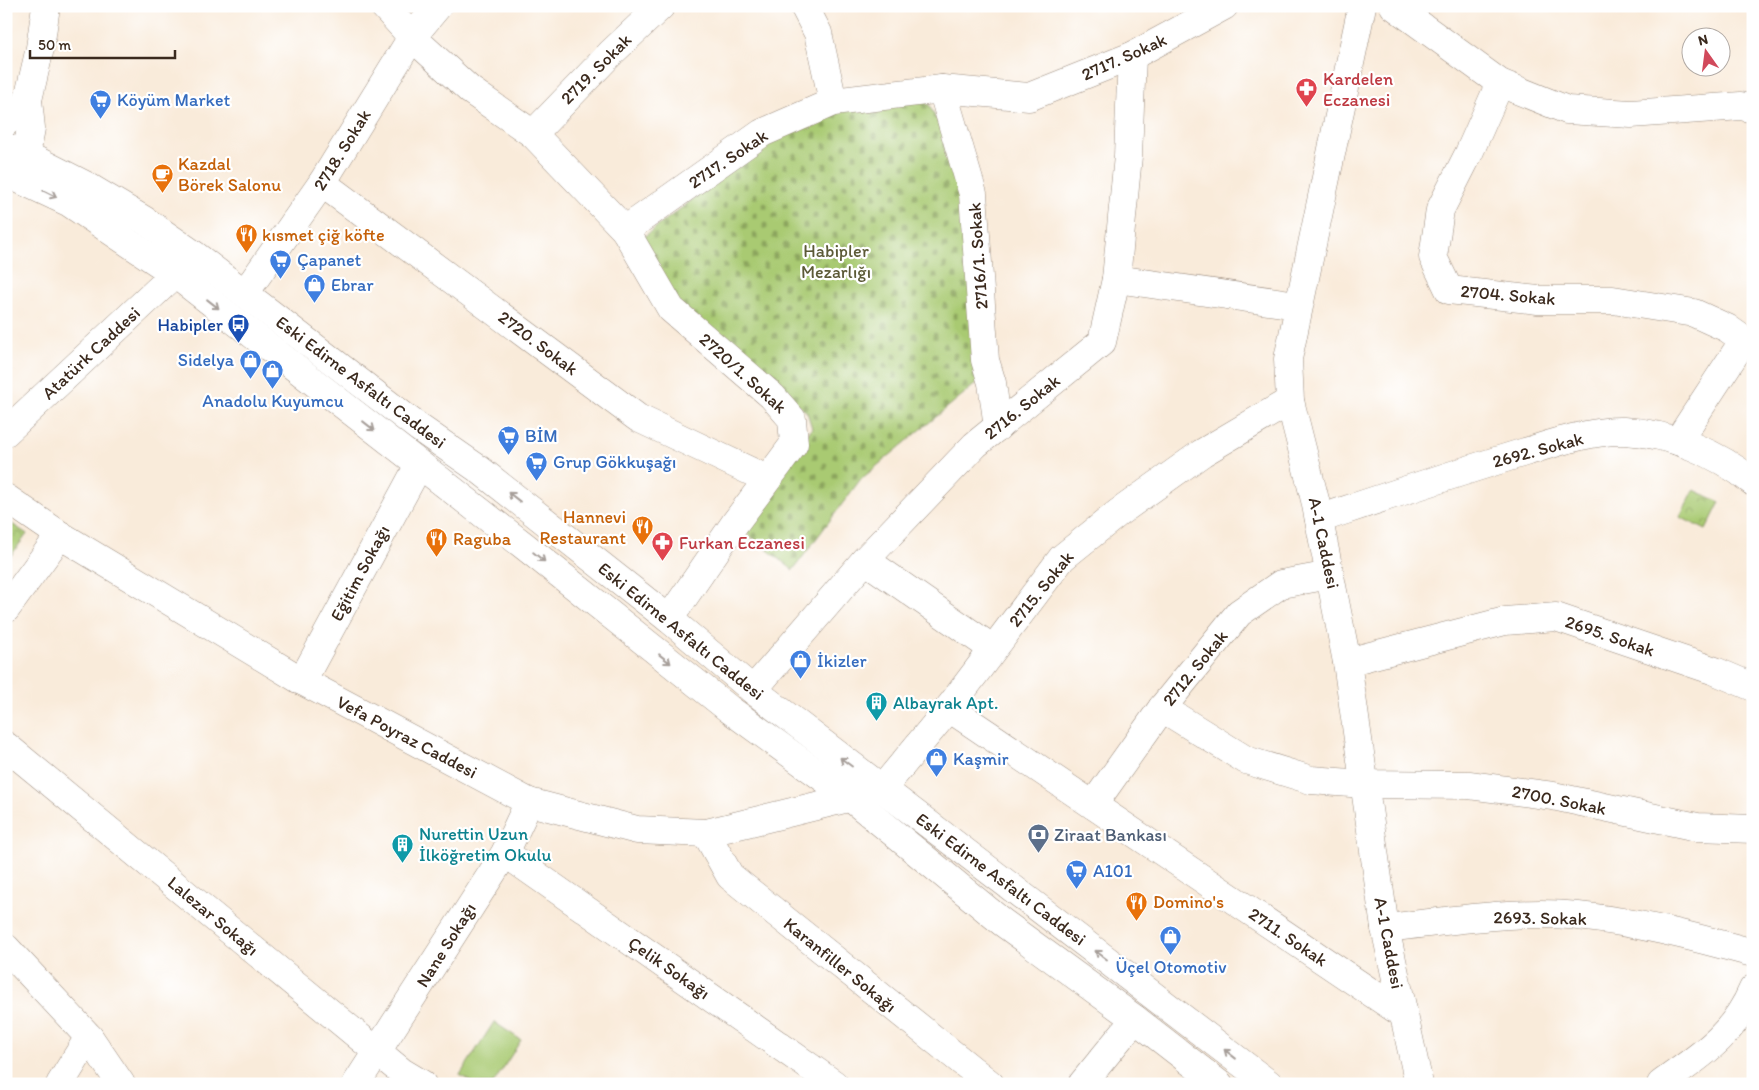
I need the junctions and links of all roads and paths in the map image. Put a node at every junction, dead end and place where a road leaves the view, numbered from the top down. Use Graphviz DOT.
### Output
graph roads {
  1 [pos="46,6"];
  2 [pos="384,6"];
  3 [pos="438,6"];
  4 [pos="661,6"];
  5 [pos="804,6"];
  6 [pos="1224,6"];
  7 [pos="1362,6"];
  8 [pos="1394,6"];
  9 [pos="412,37"];
  10 [pos="1132,56"];
  11 [pos="1500,82"];
  12 [pos="942,89"];
  13 [pos="28,100"];
  14 [pos="832,102"];
  15 [pos="1753,109"];
  16 [pos="6,122"];
  17 [pos="533,134"];
  18 [pos="13,155"];
  19 [pos="6,173"];
  20 [pos="322,183"];
  21 [pos="625,230"];
  22 [pos="175,274"];
  23 [pos="1116,279"];
  24 [pos="245,293"];
  25 [pos="1298,304"];
  26 [pos="1748,340"];
  27 [pos="1290,401"];
  28 [pos="998,427"];
  29 [pos="6,432"];
  30 [pos="1678,441"];
  31 [pos="419,465"];
  32 [pos="767,480"];
  33 [pos="1753,482"];
  34 [pos="6,498"];
  35 [pos="1320,519"];
  36 [pos="60,535"];
  37 [pos="865,560"];
  38 [pos="1330,575"];
  39 [pos="6,609"];
  40 [pos="669,619"];
  41 [pos="994,649"];
  42 [pos="1347,662"];
  43 [pos="302,681"];
  44 [pos="1753,687"];
  45 [pos="753,690"];
  46 [pos="949,708"];
  47 [pos="1162,708"];
  48 [pos="6,746"];
  49 [pos="1364,784"];
  50 [pos="882,789"];
  51 [pos="851,798"];
  52 [pos="529,802"];
  53 [pos="1093,805"];
  54 [pos="1753,829"];
  55 [pos="706,833"];
  56 [pos="505,853"];
  57 [pos="1385,928"];
  58 [pos="6,948"];
  59 [pos="1753,952"];
  60 [pos="1753,989"];
  61 [pos="1403,1014"];
  62 [pos="1136,1019"];
  63 [pos="89,1037"];
  64 [pos="378,1052"];
  65 [pos="60,1084"];
  66 [pos="121,1084"];
  67 [pos="356,1084"];
  68 [pos="422,1084"];
  69 [pos="834,1084"];
  70 [pos="990,1084"];
  71 [pos="1082,1084"];
  72 [pos="1219,1084"];
  73 [pos="1269,1084"];
  74 [pos="1419,1084"];
  75 [pos="1661,1084"];
  1 -- 13 [label="street"];
  2 -- 9 [label="street"];
  3 -- 9 [label="street, 2718. Sokak"];
  4 -- 17 [label="street, 2719. Sokak"];
  5 -- 14 [label="street"];
  6 -- 10 [label="street, 2717. Sokak"];
  7 -- 25 [label="street, A-1 Caddesi"];
  8 -- 11 [label="street"];
  9 -- 17 [label="street"];
  9 -- 20 [label="street, 2718. Sokak"];
  10 -- 12 [label="street, 2717. Sokak"];
  10 -- 23 [label="street, 2716. Sokak"];
  11 -- 15 [label="street"];
  11 -- 26 [label="street, 2704. Sokak"];
  12 -- 14 [label="street, 2717. Sokak"];
  12 -- 28 [label="street, 2716/1. Sokak"];
  13 -- 16 [label="street"];
  13 -- 18 [label="street"];
  14 -- 21 [label="street, 2717. Sokak"];
  17 -- 21 [label="street"];
  18 -- 24 [label="street, Eski Edirne Asfaltı Caddesi"];
  19 -- 22 [label="street, Eski Edirne Asfaltı Caddesi, one-way"];
  20 -- 24 [label="street, 2718. Sokak"];
  20 -- 32 [label="street, 2720. Sokak"];
  21 -- 32 [label="street, 2720/1. Sokak"];
  22 -- 29 [label="street, Atatürk Caddesi"];
  22 -- 31 [label="street, Eski Edirne Asfaltı Caddesi, one-way"];
  23 -- 25 [label="street"];
  23 -- 28 [label="street, 2716. Sokak"];
  40 -- 24 [label="street, Eski Edirne Asfaltı Caddesi, one-way"];
  25 -- 27 [label="street, A-1 Caddesi"];
  26 -- 30 [label="street"];
  27 -- 35 [label="street, A-1 Caddesi"];
  27 -- 41 [label="street, 2715. Sokak"];
  28 -- 37 [label="street, 2716. Sokak"];
  30 -- 33 [label="street, 2692. Sokak"];
  30 -- 35 [label="street, 2692. Sokak"];
  31 -- 43 [label="street, Eğitim Sokağı"];
  31 -- 51 [label="street, Eski Edirne Asfaltı Caddesi, one-way"];
  32 -- 40 [label="street, 2720/1. Sokak"];
  34 -- 36 [label="street, Vefa Poyraz Caddesi"];
  35 -- 38 [label="street, A-1 Caddesi"];
  36 -- 39 [label="street"];
  36 -- 43 [label="street, Vefa Poyraz Caddesi"];
  37 -- 41 [label="street"];
  37 -- 45 [label="street, 2716. Sokak"];
  38 -- 42 [label="street, A-1 Caddesi"];
  38 -- 47 [label="street, 2712. Sokak"];
  40 -- 45 [label="street, Eski Edirne Asfaltı Caddesi"];
  41 -- 46 [label="street, 2715. Sokak"];
  42 -- 44 [label="street, 2695. Sokak"];
  42 -- 49 [label="street, A-1 Caddesi"];
  43 -- 52 [label="street, Vefa Poyraz Caddesi"];
  50 -- 45 [label="street, Eski Edirne Asfaltı Caddesi, one-way"];
  46 -- 50 [label="street, 2715. Sokak"];
  46 -- 53 [label="street, 2711. Sokak"];
  47 -- 49 [label="street, 2700. Sokak"];
  47 -- 53 [label="street, 2712. Sokak"];
  48 -- 64 [label="street, Lalezar Sokağı"];
  49 -- 54 [label="street, 2700. Sokak"];
  49 -- 57 [label="street, A-1 Caddesi"];
  50 -- 51 [label="street, Vefa Poyraz Caddesi"];
  73 -- 50 [label="street, Eski Edirne Asfaltı Caddesi, one-way"];
  51 -- 55 [label="street, Vefa Poyraz Caddesi"];
  51 -- 62 [label="street, Eski Edirne Asfaltı Caddesi"];
  52 -- 55 [label="street, Vefa Poyraz Caddesi"];
  52 -- 56 [label="street, Nane Sokağı"];
  53 -- 61 [label="street, 2711. Sokak"];
  55 -- 70 [label="street, Karanfiller Sokağı"];
  56 -- 64 [label="street, Nane Sokağı"];
  56 -- 69 [label="street, Çelik Sokağı"];
  57 -- 59 [label="street, 2693. Sokak"];
  57 -- 61 [label="street, A-1 Caddesi"];
  58 -- 63 [label="street"];
  60 -- 75 [label="street"];
  61 -- 74 [label="street, A-1 Caddesi"];
  62 -- 71 [label="street"];
  62 -- 72 [label="street, Eski Edirne Asfaltı Caddesi"];
  63 -- 65 [label="street"];
  63 -- 66 [label="street"];
  64 -- 67 [label="street, Nane Sokağı"];
  64 -- 68 [label="street, Lalezar Sokağı"];
}
